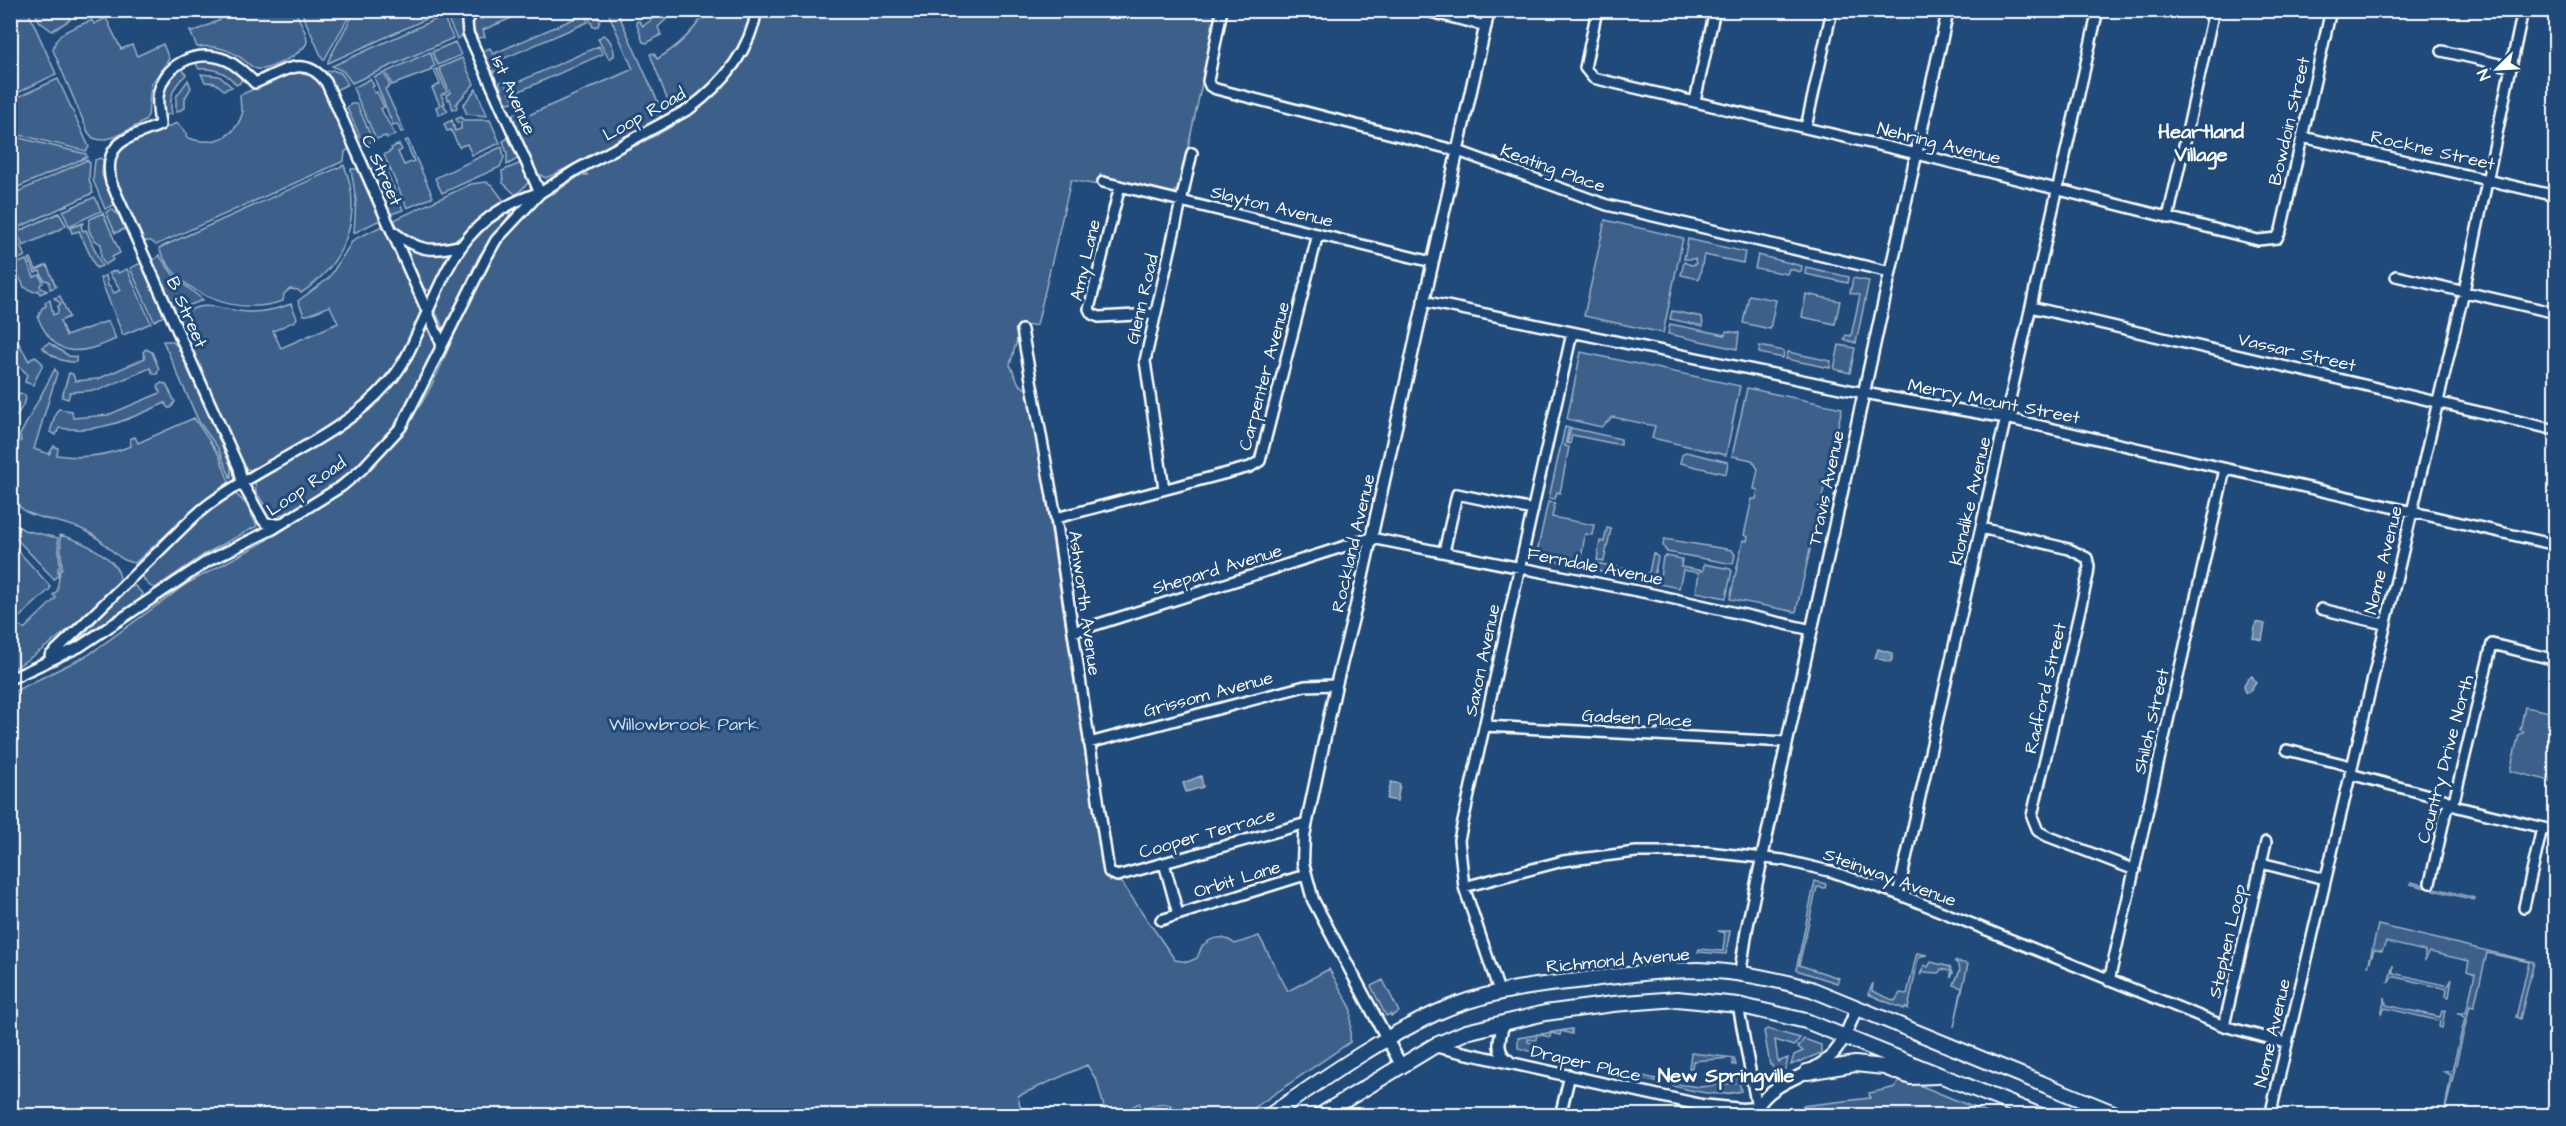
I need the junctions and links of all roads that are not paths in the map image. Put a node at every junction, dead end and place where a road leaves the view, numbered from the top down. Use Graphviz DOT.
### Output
graph roads {
  1 [pos="473,10"];
  2 [pos="757,10"];
  3 [pos="1222,10"];
  4 [pos="1422,10"];
  5 [pos="1489,10"];
  6 [pos="1597,10"];
  7 [pos="1715,10"];
  8 [pos="1832,10"];
  9 [pos="1948,10"];
  10 [pos="2098,10"];
  11 [pos="2214,10"];
  12 [pos="2331,10"];
  13 [pos="2523,10"];
  14 [pos="1486,26"];
  15 [pos="2442,51"];
  16 [pos="2511,67"];
  17 [pos="1695,101"];
  18 [pos="160,125"];
  19 [pos="1806,127"];
  20 [pos="2303,137"];
  21 [pos="1458,152"];
  22 [pos="1192,153"];
  23 [pos="1917,154"];
  24 [pos="2488,180"];
  25 [pos="1104,182"];
  26 [pos="1120,186"];
  27 [pos="2057,191"];
  28 [pos="540,193"];
  29 [pos="2556,196"];
  30 [pos="1182,201"];
  31 [pos="2168,218"];
  32 [pos="392,231"];
  33 [pos="1318,234"];
  34 [pos="2277,238"];
  35 [pos="462,245"];
  36 [pos="1432,262"];
  37 [pos="1890,272"];
  38 [pos="2396,276"];
  39 [pos="2464,291"];
  40 [pos="1423,301"];
  41 [pos="2031,307"];
  42 [pos="427,313"];
  43 [pos="2556,313"];
  44 [pos="1154,314"];
  45 [pos="1022,330"];
  46 [pos="1572,333"];
  47 [pos="442,345"];
  48 [pos="1864,393"];
  49 [pos="2438,402"];
  50 [pos="2006,418"];
  51 [pos="2556,430"];
  52 [pos="2226,469"];
  53 [pos="242,483"];
  54 [pos="1164,489"];
  55 [pos="1533,510"];
  56 [pos="2411,513"];
  57 [pos="1056,518"];
  58 [pos="277,524"];
  59 [pos="1981,528"];
  60 [pos="1371,538"];
  61 [pos="2556,545"];
  62 [pos="1444,552"];
  63 [pos="1520,568"];
  64 [pos="2321,609"];
  65 [pos="2384,624"];
  66 [pos="1812,630"];
  67 [pos="1073,632"];
  68 [pos="2556,660"];
  69 [pos="45,662"];
  70 [pos="10,679"];
  71 [pos="1336,685"];
  72 [pos="1485,726"];
  73 [pos="1786,742"];
  74 [pos="1089,743"];
  75 [pos="2287,750"];
  76 [pos="2350,770"];
  77 [pos="2452,803"];
  78 [pos="1307,823"];
  79 [pos="2542,828"];
  80 [pos="2556,831"];
  81 [pos="2266,842"];
  82 [pos="1762,856"];
  83 [pos="1164,862"];
  84 [pos="2261,863"];
  85 [pos="2135,870"];
  86 [pos="1305,875"];
  87 [pos="1117,876"];
  88 [pos="2325,879"];
  89 [pos="2430,883"];
  90 [pos="1464,887"];
  91 [pos="1898,894"];
  92 [pos="2524,907"];
  93 [pos="1178,914"];
  94 [pos="1161,920"];
  95 [pos="1740,974"];
  96 [pos="2109,981"];
  97 [pos="1499,991"];
  98 [pos="1738,1005"];
  99 [pos="1857,1008"];
  100 [pos="1504,1022"];
  101 [pos="2224,1026"];
  102 [pos="1845,1037"];
  103 [pos="1386,1038"];
  104 [pos="2286,1043"];
  105 [pos="1434,1046"];
  106 [pos="1512,1063"];
  107 [pos="1401,1065"];
  108 [pos="1807,1072"];
  109 [pos="1570,1075"];
  110 [pos="1942,1075"];
  111 [pos="1757,1112"];
  112 [pos="1269,1116"];
  113 [pos="1319,1116"];
  114 [pos="1560,1116"];
  115 [pos="2041,1116"];
  116 [pos="2121,1116"];
  117 [pos="2270,1116"];
  1 -- 28 [label="street, 1st Avenue"];
  2 -- 28 [label="street, Loop Road"];
  3 -- 21 [label="street, Keating Place"];
  4 -- 14 [label="street"];
  5 -- 14 [label="street, Rockland Avenue"];
  6 -- 17 [label="street, Nehring Avenue"];
  7 -- 17 [label="street"];
  8 -- 19 [label="street"];
  9 -- 23 [label="street, Travis Avenue"];
  10 -- 27 [label="street, Klondike Avenue"];
  11 -- 31 [label="street"];
  12 -- 20 [label="street, Bowdoin Street"];
  13 -- 16 [label="street, Nome Avenue"];
  14 -- 21 [label="street, Rockland Avenue"];
  15 -- 16 [label="street"];
  16 -- 24 [label="street, Nome Avenue"];
  17 -- 19 [label="street, Nehring Avenue"];
  18 -- 32 [label="street, C Street"];
  18 -- 53 [label="street, B Street"];
  19 -- 23 [label="street, Nehring Avenue"];
  20 -- 24 [label="street, Rockne Street"];
  20 -- 34 [label="street, Bowdoin Street"];
  21 -- 36 [label="street, Rockland Avenue"];
  21 -- 37 [label="street, Keating Place"];
  22 -- 30 [label="street, Glenn Road"];
  23 -- 27 [label="street, Nehring Avenue"];
  23 -- 37 [label="street, Travis Avenue"];
  24 -- 29 [label="street, Rockne Street"];
  24 -- 39 [label="street, Nome Avenue"];
  25 -- 26 [label="street, Slayton Avenue"];
  26 -- 30 [label="street, Slayton Avenue"];
  26 -- 44 [label="street, Amy Lane"];
  27 -- 31 [label="street, Nehring Avenue"];
  27 -- 41 [label="street, Klondike Avenue"];
  28 -- 35 [label="street, Loop Road"];
  28 -- 47 [label="street, Loop Road"];
  30 -- 33 [label="street, Slayton Avenue"];
  30 -- 44 [label="street, Glenn Road"];
  31 -- 34 [label="street, Nehring Avenue"];
  32 -- 35 [label="street"];
  32 -- 42 [label="street, C Street"];
  33 -- 36 [label="street, Slayton Avenue"];
  33 -- 54 [label="street, Carpenter Avenue"];
  35 -- 42 [label="street, Loop Road"];
  36 -- 40 [label="street, Rockland Avenue"];
  37 -- 48 [label="street, Travis Avenue"];
  38 -- 39 [label="street"];
  39 -- 43 [label="street"];
  39 -- 49 [label="street, Nome Avenue"];
  40 -- 46 [label="street, Merry Mount Street"];
  40 -- 60 [label="street, Rockland Avenue"];
  41 -- 49 [label="street, Vassar Street"];
  41 -- 50 [label="street, Klondike Avenue"];
  42 -- 47 [label="street, C Street"];
  42 -- 53 [label="street, Loop Road"];
  44 -- 54 [label="street, Glenn Road"];
  45 -- 57 [label="street, Ashworth Avenue"];
  46 -- 48 [label="street, Merry Mount Street"];
  46 -- 55 [label="street, Saxon Avenue"];
  47 -- 58 [label="street, Loop Road"];
  48 -- 50 [label="street, Merry Mount Street"];
  48 -- 66 [label="street, Travis Avenue"];
  49 -- 51 [label="street, Vassar Street"];
  49 -- 56 [label="street, Nome Avenue"];
  50 -- 52 [label="street, Merry Mount Street"];
  50 -- 59 [label="street, Klondike Avenue"];
  52 -- 56 [label="street, Merry Mount Street"];
  52 -- 85 [label="street, Shiloh Street"];
  53 -- 58 [label="street, B Street"];
  53 -- 69 [label="street, Loop Road"];
  54 -- 57 [label="street, Carpenter Avenue"];
  55 -- 62 [label="street"];
  55 -- 63 [label="street, Saxon Avenue"];
  56 -- 61 [label="street, Merry Mount Street"];
  56 -- 65 [label="street, Nome Avenue"];
  57 -- 67 [label="street, Ashworth Avenue"];
  58 -- 69 [label="street, Loop Road"];
  59 -- 85 [label="street, Radford Street"];
  59 -- 91 [label="street, Klondike Avenue"];
  60 -- 62 [label="street, Ferndale Avenue"];
  60 -- 67 [label="street, Shepard Avenue"];
  60 -- 71 [label="street, Rockland Avenue"];
  62 -- 63 [label="street, Ferndale Avenue"];
  63 -- 66 [label="street, Ferndale Avenue"];
  63 -- 72 [label="street, Saxon Avenue"];
  64 -- 65 [label="street"];
  65 -- 76 [label="street, Nome Avenue"];
  66 -- 73 [label="street, Travis Avenue"];
  67 -- 74 [label="street, Ashworth Avenue"];
  68 -- 77 [label="street, Country Drive North"];
  69 -- 70 [label="street, Loop Road"];
  71 -- 74 [label="street, Grissom Avenue"];
  71 -- 78 [label="street, Rockland Avenue"];
  72 -- 73 [label="street, Gadsen Place"];
  72 -- 90 [label="street, Saxon Avenue"];
  73 -- 82 [label="street, Travis Avenue"];
  74 -- 87 [label="street, Ashworth Avenue"];
  75 -- 76 [label="street"];
  76 -- 77 [label="street"];
  76 -- 88 [label="street, Nome Avenue"];
  77 -- 79 [label="street"];
  77 -- 89 [label="street, Country Drive North"];
  78 -- 83 [label="street, Cooper Terrace"];
  78 -- 86 [label="street, Rockland Avenue"];
  79 -- 80 [label="street"];
  79 -- 92 [label="street"];
  81 -- 84 [label="street, Stephen Loop"];
  82 -- 90 [label="street, Steinway Avenue"];
  82 -- 91 [label="street, Steinway Avenue"];
  82 -- 95 [label="street, Travis Avenue"];
  83 -- 87 [label="street, Cooper Terrace"];
  83 -- 93 [label="street, Orbit Lane"];
  84 -- 88 [label="street, Stephen Loop"];
  84 -- 101 [label="street, Stephen Loop"];
  85 -- 96 [label="street, Shiloh Street"];
  86 -- 93 [label="street, Orbit Lane"];
  86 -- 103 [label="street, Rockland Avenue"];
  88 -- 104 [label="street, Nome Avenue"];
  90 -- 97 [label="street, Saxon Avenue"];
  91 -- 96 [label="street, Steinway Avenue"];
  93 -- 94 [label="street, Orbit Lane"];
  95 -- 97 [label="main road, Richmond Avenue"];
  95 -- 99 [label="main road, Richmond Avenue"];
  96 -- 101 [label="street, Steinway Avenue"];
  97 -- 103 [label="main road, Richmond Avenue"];
  98 -- 100 [label="main road"];
  98 -- 102 [label="main road"];
  98 -- 111 [label="street"];
  99 -- 102 [label="street"];
  99 -- 116 [label="main road, Richmond Avenue"];
  100 -- 105 [label="main road"];
  100 -- 106 [label="street, Draper Place"];
  101 -- 104 [label="street, Steinway Avenue"];
  102 -- 108 [label="street"];
  102 -- 110 [label="main road"];
  103 -- 107 [label="street, Rockland Avenue"];
  103 -- 112 [label="main road, Richmond Avenue"];
  104 -- 117 [label="street, Nome Avenue"];
  105 -- 106 [label="street, Draper Place"];
  105 -- 107 [label="main road"];
  106 -- 109 [label="street, Draper Place"];
  107 -- 113 [label="main road"];
  108 -- 110 [label="main road"];
  108 -- 111 [label="street"];
  109 -- 111 [label="street, Draper Place"];
  109 -- 114 [label="street"];
  110 -- 115 [label="main road"];
}
